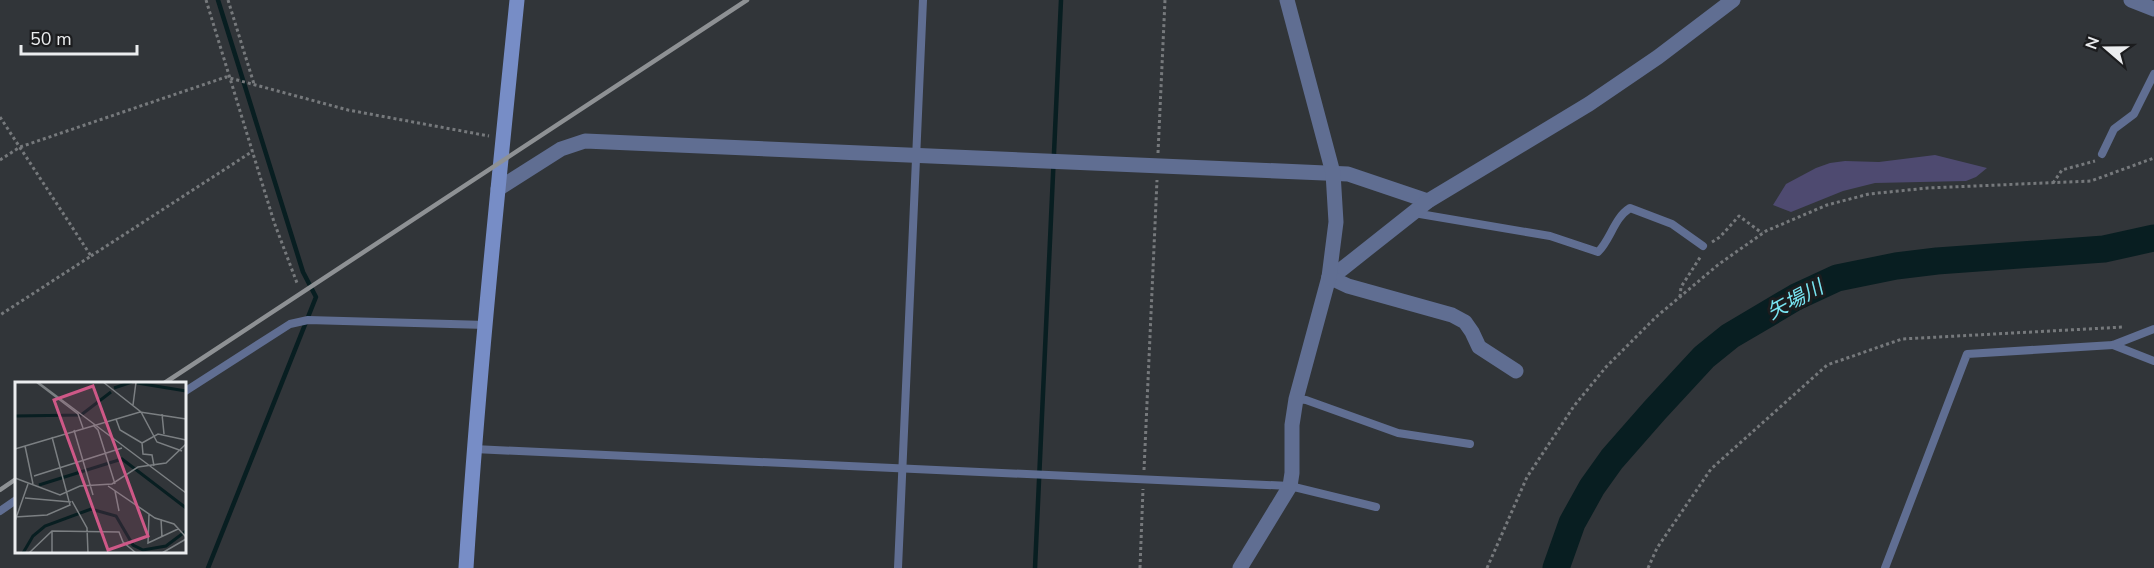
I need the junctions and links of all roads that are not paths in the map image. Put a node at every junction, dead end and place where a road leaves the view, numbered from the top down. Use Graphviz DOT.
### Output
graph roads {
  1 [pos="517,0"];
  2 [pos="923,0"];
  3 [pos="1287,0"];
  4 [pos="1733,0"];
  5 [pos="2131,0"];
  6 [pos="2154,9"];
  7 [pos="2154,74"];
  8 [pos="2103,154"];
  9 [pos="917,157"];
  10 [pos="1333,173"];
  11 [pos="498,189"];
  12 [pos="1428,201"];
  13 [pos="1414,213"];
  14 [pos="1703,246"];
  15 [pos="1329,277"];
  16 [pos="486,325"];
  17 [pos="2154,329"];
  18 [pos="2113,345"];
  19 [pos="2154,360"];
  20 [pos="1516,371"];
  21 [pos="186,391"];
  22 [pos="1296,399"];
  23 [pos="1470,444"];
  24 [pos="474,449"];
  25 [pos="902,469"];
  26 [pos="1290,486"];
  27 [pos="15,501"];
  28 [pos="1376,507"];
  29 [pos="0,511"];
  30 [pos="466,568"];
  31 [pos="898,568"];
  32 [pos="1240,568"];
  33 [pos="1885,568"];
  1 -- 11 [label="street"];
  2 -- 9 [label="lane"];
  3 -- 10 [label="street"];
  4 -- 12 [label="street"];
  5 -- 6 [label="street"];
  7 -- 8 [label="lane"];
  9 -- 10 [label="street"];
  9 -- 11 [label="street"];
  9 -- 25 [label="lane"];
  10 -- 12 [label="street"];
  10 -- 15 [label="street"];
  11 -- 16 [label="street"];
  12 -- 13 [label="street"];
  13 -- 14 [label="lane"];
  13 -- 15 [label="street"];
  15 -- 20 [label="street"];
  15 -- 22 [label="street"];
  16 -- 21 [label="lane"];
  16 -- 24 [label="street"];
  17 -- 18 [label="lane"];
  18 -- 19 [label="lane"];
  18 -- 33 [label="lane"];
  22 -- 23 [label="lane"];
  22 -- 26 [label="street"];
  24 -- 25 [label="lane"];
  24 -- 30 [label="street"];
  25 -- 26 [label="lane"];
  25 -- 31 [label="lane"];
  26 -- 28 [label="lane"];
  26 -- 32 [label="street"];
  27 -- 29 [label="lane"];
}
